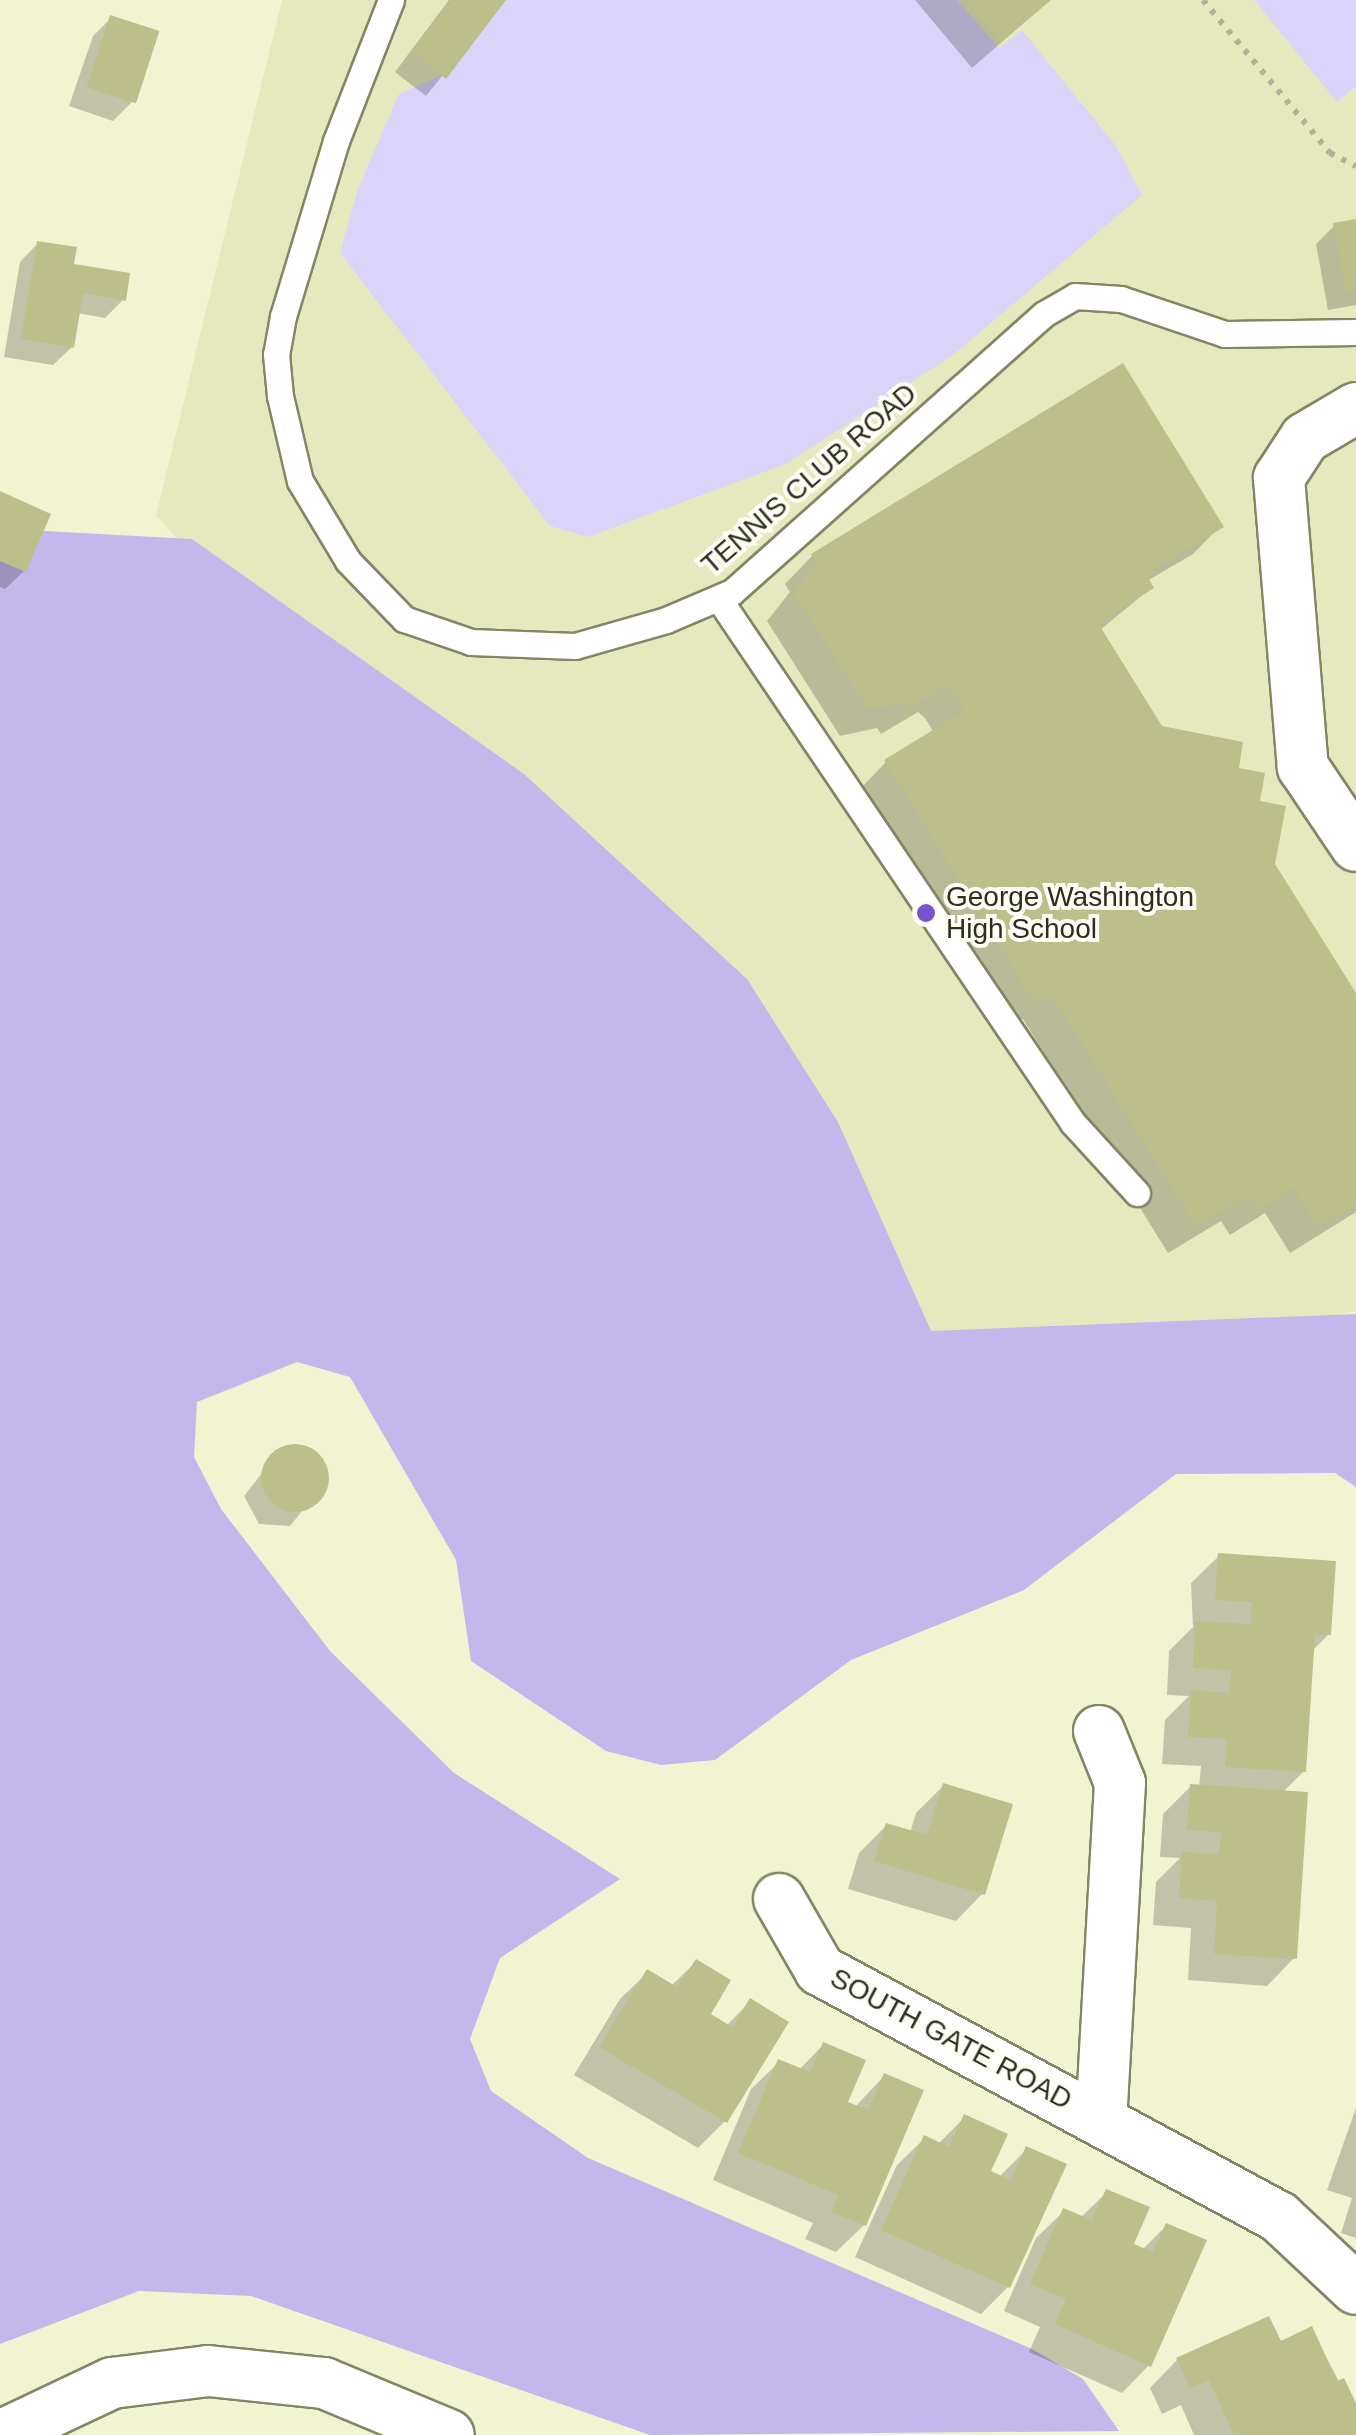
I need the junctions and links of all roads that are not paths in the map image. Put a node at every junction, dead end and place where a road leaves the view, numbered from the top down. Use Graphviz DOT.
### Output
graph roads {
  1 [pos="390,0"];
  2 [pos="1356,332"];
  3 [pos="1356,408"];
  4 [pos="719,598"];
  5 [pos="1356,846"];
  6 [pos="1136,1194"];
  7 [pos="1099,1731"];
  8 [pos="779,1898"];
  9 [pos="1101,2119"];
  10 [pos="1356,2290"];
  11 [pos="2,2435"];
  12 [pos="449,2435"];
  1 -- 4 [label="lane, TENNIS CLUB ROAD"];
  2 -- 4 [label="lane, TENNIS CLUB ROAD"];
  3 -- 5 [label="street"];
  4 -- 6 [label="lane"];
  7 -- 9 [label="street, SOUTH GATE ROAD"];
  8 -- 9 [label="street, SOUTH GATE ROAD"];
  9 -- 10 [label="street, SOUTH GATE ROAD"];
  11 -- 12 [label="street"];
}
